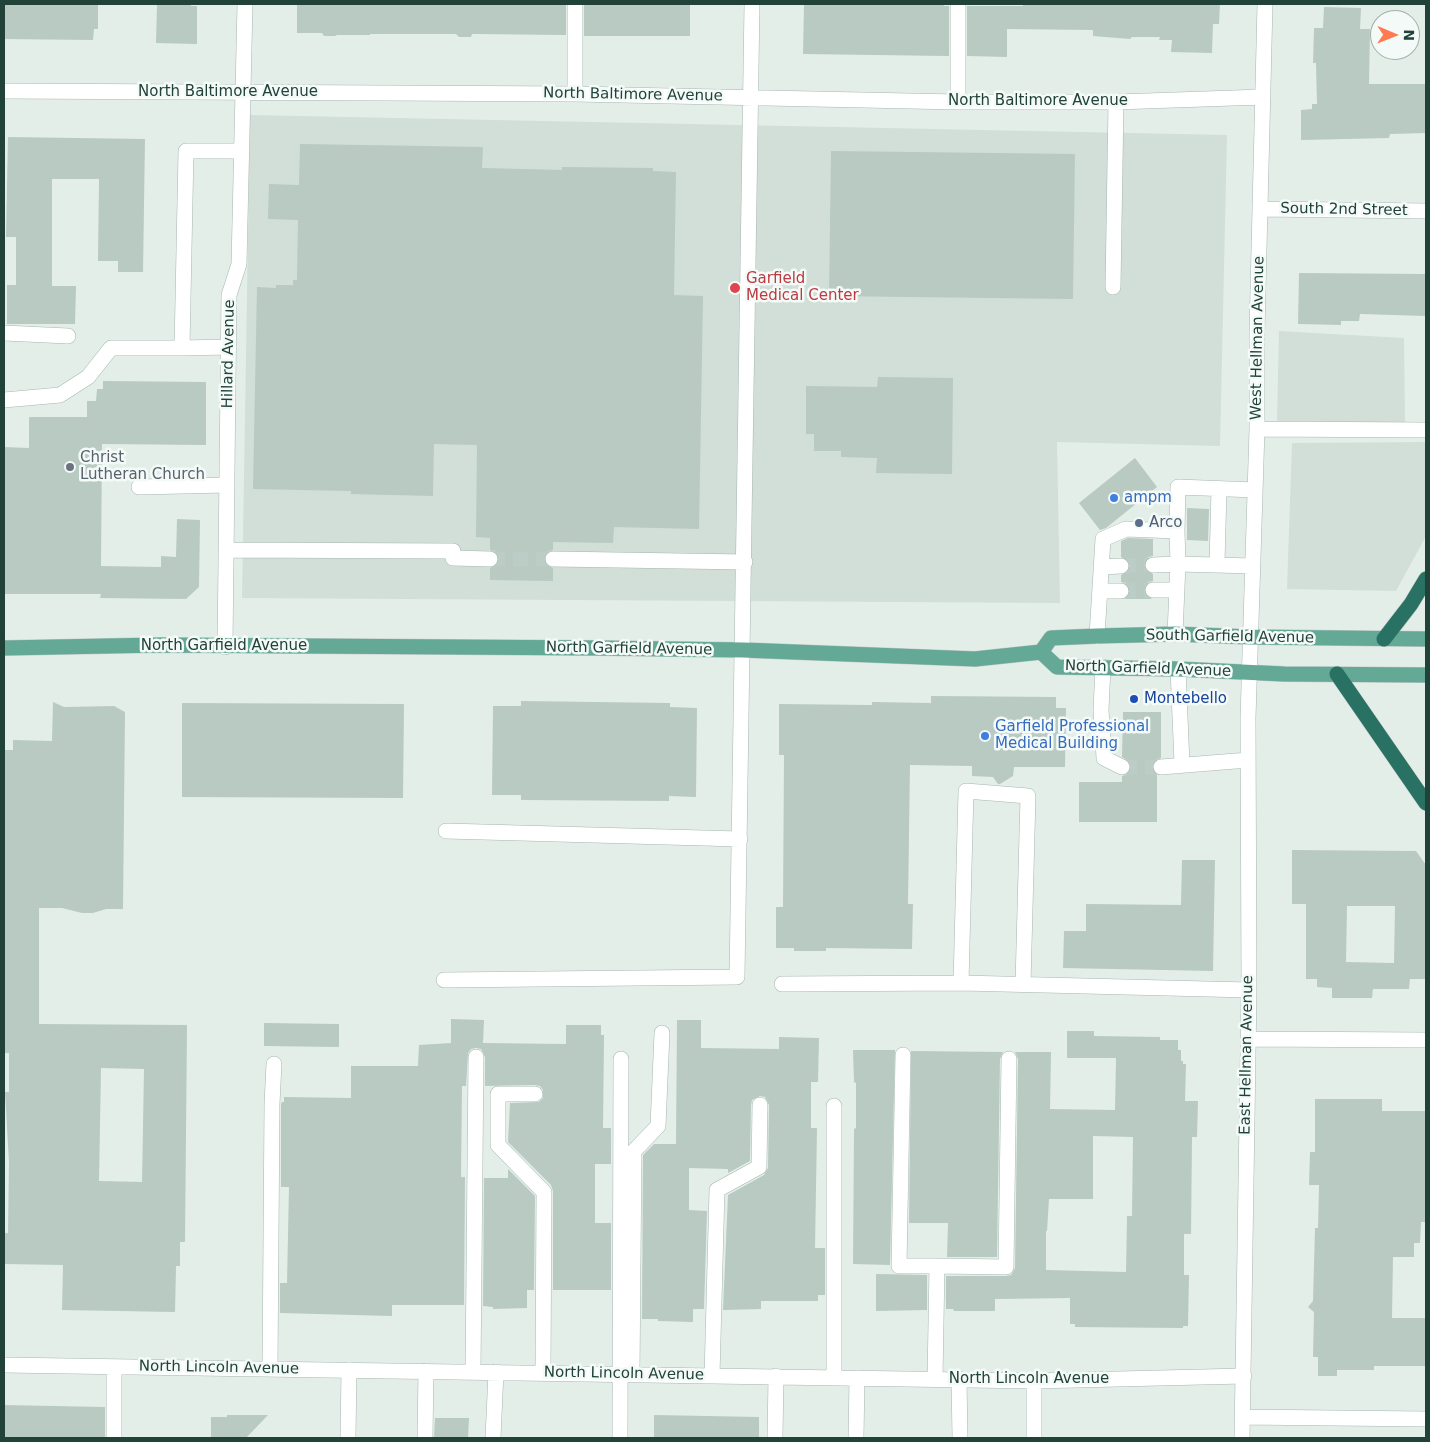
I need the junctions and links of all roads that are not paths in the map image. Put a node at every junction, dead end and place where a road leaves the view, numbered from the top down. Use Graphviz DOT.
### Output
graph roads {
  1 [pos="245,4"];
  2 [pos="575,4"];
  3 [pos="752,4"];
  4 [pos="958,4"];
  5 [pos="1265,4"];
  6 [pos="4,91"];
  7 [pos="243,92"];
  8 [pos="576,94"];
  9 [pos="750,96"];
  10 [pos="1263,97"];
  11 [pos="4,98"];
  12 [pos="958,102"];
  13 [pos="1116,102"];
  14 [pos="241,151"];
  15 [pos="1261,209"];
  16 [pos="1426,211"];
  17 [pos="1113,287"];
  18 [pos="4,333"];
  19 [pos="68,336"];
  20 [pos="229,347"];
  21 [pos="182,348"];
  22 [pos="4,400"];
  23 [pos="1257,429"];
  24 [pos="1426,430"];
  25 [pos="227,485"];
  26 [pos="139,487"];
  27 [pos="1219,489"];
  28 [pos="1255,490"];
  29 [pos="1177,531"];
  30 [pos="226,550"];
  31 [pos="490,559"];
  32 [pos="553,559"];
  33 [pos="744,562"];
  34 [pos="1178,564"];
  35 [pos="1217,564"];
  36 [pos="1153,565"];
  37 [pos="1121,566"];
  38 [pos="1252,566"];
  39 [pos="1101,568"];
  40 [pos="1426,579"];
  41 [pos="1153,590"];
  42 [pos="1177,590"];
  43 [pos="1100,591"];
  44 [pos="1121,591"];
  45 [pos="1175,634"];
  46 [pos="1097,636"];
  47 [pos="1250,638"];
  48 [pos="1426,639"];
  49 [pos="1384,640"];
  50 [pos="225,646"];
  51 [pos="4,648"];
  52 [pos="743,650"];
  53 [pos="1041,652"];
  54 [pos="1103,667"];
  55 [pos="1178,669"];
  56 [pos="1249,672"];
  57 [pos="1337,674"];
  58 [pos="1426,675"];
  59 [pos="1248,760"];
  60 [pos="1182,764"];
  61 [pos="1122,767"];
  62 [pos="1160,767"];
  63 [pos="1426,803"];
  64 [pos="446,831"];
  65 [pos="740,839"];
  66 [pos="444,980"];
  67 [pos="961,983"];
  68 [pos="782,984"];
  69 [pos="1023,984"];
  70 [pos="1249,990"];
  71 [pos="662,1033"];
  72 [pos="1248,1039"];
  73 [pos="1426,1040"];
  74 [pos="904,1055"];
  75 [pos="476,1057"];
  76 [pos="621,1058"];
  77 [pos="1009,1059"];
  78 [pos="274,1064"];
  79 [pos="535,1094"];
  80 [pos="760,1105"];
  81 [pos="834,1106"];
  82 [pos="937,1266"];
  83 [pos="4,1365"];
  84 [pos="114,1367"];
  85 [pos="270,1369"];
  86 [pos="349,1370"];
  87 [pos="426,1371"];
  88 [pos="473,1372"];
  89 [pos="496,1372"];
  90 [pos="543,1374"];
  91 [pos="626,1374"];
  92 [pos="712,1376"];
  93 [pos="776,1376"];
  94 [pos="1244,1376"];
  95 [pos="834,1378"];
  96 [pos="857,1378"];
  97 [pos="935,1379"];
  98 [pos="959,1379"];
  99 [pos="1034,1381"];
  100 [pos="1242,1417"];
  101 [pos="1426,1419"];
  102 [pos="114,1438"];
  103 [pos="348,1438"];
  104 [pos="425,1438"];
  105 [pos="493,1438"];
  106 [pos="620,1438"];
  107 [pos="775,1438"];
  108 [pos="856,1438"];
  109 [pos="960,1438"];
  110 [pos="1034,1438"];
  111 [pos="1242,1438"];
  1 -- 7 [label="street, Hillard Avenue"];
  2 -- 8 [label="street"];
  3 -- 9 [label="street"];
  4 -- 12 [label="street"];
  5 -- 10 [label="street, West Hellman Avenue"];
  6 -- 7 [label="street, North Baltimore Avenue"];
  6 -- 11 [label="street"];
  7 -- 8 [label="street, North Baltimore Avenue"];
  7 -- 14 [label="street, Hillard Avenue"];
  8 -- 9 [label="street, North Baltimore Avenue"];
  9 -- 12 [label="street, North Baltimore Avenue"];
  9 -- 33 [label="street"];
  10 -- 13 [label="street, North Baltimore Avenue"];
  10 -- 15 [label="street, West Hellman Avenue"];
  12 -- 13 [label="street, North Baltimore Avenue"];
  13 -- 17 [label="street"];
  14 -- 20 [label="street, Hillard Avenue"];
  14 -- 21 [label="street"];
  15 -- 16 [label="street, South 2nd Street"];
  15 -- 23 [label="street, West Hellman Avenue"];
  18 -- 19 [label="street"];
  20 -- 21 [label="street"];
  20 -- 25 [label="street, Hillard Avenue"];
  21 -- 22 [label="street"];
  23 -- 24 [label="street"];
  23 -- 28 [label="street, West Hellman Avenue"];
  25 -- 26 [label="street"];
  25 -- 30 [label="street, Hillard Avenue"];
  27 -- 28 [label="street"];
  27 -- 29 [label="street"];
  27 -- 35 [label="street"];
  28 -- 38 [label="street, West Hellman Avenue"];
  29 -- 34 [label="street"];
  29 -- 39 [label="street"];
  30 -- 31 [label="street"];
  30 -- 50 [label="street, Hillard Avenue"];
  32 -- 33 [label="street"];
  33 -- 52 [label="street"];
  34 -- 35 [label="street"];
  34 -- 36 [label="street"];
  34 -- 42 [label="street"];
  35 -- 38 [label="street"];
  37 -- 39 [label="street"];
  38 -- 47 [label="street, West Hellman Avenue"];
  39 -- 43 [label="street"];
  40 -- 49 [label="highway"];
  41 -- 42 [label="street"];
  42 -- 45 [label="street"];
  43 -- 44 [label="street"];
  43 -- 46 [label="street"];
  45 -- 46 [label="main road, South Garfield Avenue"];
  45 -- 47 [label="main road, South Garfield Avenue"];
  46 -- 53 [label="main road, South Garfield Avenue"];
  47 -- 49 [label="main road, South Garfield Avenue"];
  47 -- 56 [label="street, West Hellman Avenue"];
  48 -- 49 [label="main road, South Garfield Avenue"];
  50 -- 51 [label="main road, North Garfield Avenue"];
  50 -- 52 [label="main road, North Garfield Avenue"];
  52 -- 53 [label="main road, North Garfield Avenue"];
  52 -- 65 [label="street"];
  53 -- 54 [label="main road, North Garfield Avenue"];
  54 -- 55 [label="main road, North Garfield Avenue"];
  54 -- 61 [label="street"];
  55 -- 56 [label="main road, North Garfield Avenue"];
  55 -- 60 [label="street"];
  56 -- 57 [label="main road"];
  56 -- 59 [label="street, East Hellman Avenue"];
  57 -- 58 [label="main road"];
  57 -- 63 [label="highway"];
  59 -- 60 [label="street"];
  59 -- 70 [label="street, East Hellman Avenue"];
  60 -- 62 [label="street"];
  64 -- 65 [label="street"];
  65 -- 66 [label="street"];
  67 -- 68 [label="street"];
  67 -- 69 [label="street"];
  67 -- 69 [label="street"];
  69 -- 70 [label="street"];
  70 -- 72 [label="street, East Hellman Avenue"];
  71 -- 91 [label="street"];
  72 -- 73 [label="street"];
  72 -- 94 [label="street, East Hellman Avenue"];
  74 -- 82 [label="street"];
  75 -- 88 [label="street"];
  76 -- 91 [label="street"];
  77 -- 82 [label="street"];
  78 -- 85 [label="street"];
  79 -- 90 [label="street"];
  80 -- 92 [label="street"];
  81 -- 95 [label="street"];
  82 -- 97 [label="street"];
  83 -- 84 [label="street, North Lincoln Avenue"];
  84 -- 85 [label="street, North Lincoln Avenue"];
  84 -- 102 [label="street"];
  85 -- 86 [label="street, North Lincoln Avenue"];
  86 -- 87 [label="street, North Lincoln Avenue"];
  86 -- 103 [label="street"];
  87 -- 88 [label="street, North Lincoln Avenue"];
  87 -- 104 [label="street"];
  88 -- 89 [label="street, North Lincoln Avenue"];
  89 -- 90 [label="street, North Lincoln Avenue"];
  89 -- 105 [label="street"];
  90 -- 91 [label="street, North Lincoln Avenue"];
  91 -- 92 [label="street, North Lincoln Avenue"];
  91 -- 106 [label="street"];
  92 -- 93 [label="street, North Lincoln Avenue"];
  93 -- 95 [label="street, North Lincoln Avenue"];
  93 -- 107 [label="street"];
  94 -- 99 [label="street, North Lincoln Avenue"];
  94 -- 100 [label="street, East Hellman Avenue"];
  95 -- 96 [label="street, North Lincoln Avenue"];
  96 -- 97 [label="street, North Lincoln Avenue"];
  96 -- 108 [label="street"];
  97 -- 98 [label="street, North Lincoln Avenue"];
  98 -- 99 [label="street, North Lincoln Avenue"];
  98 -- 109 [label="street"];
  99 -- 110 [label="street"];
  100 -- 101 [label="street"];
  100 -- 111 [label="street, East Hellman Avenue"];
}
